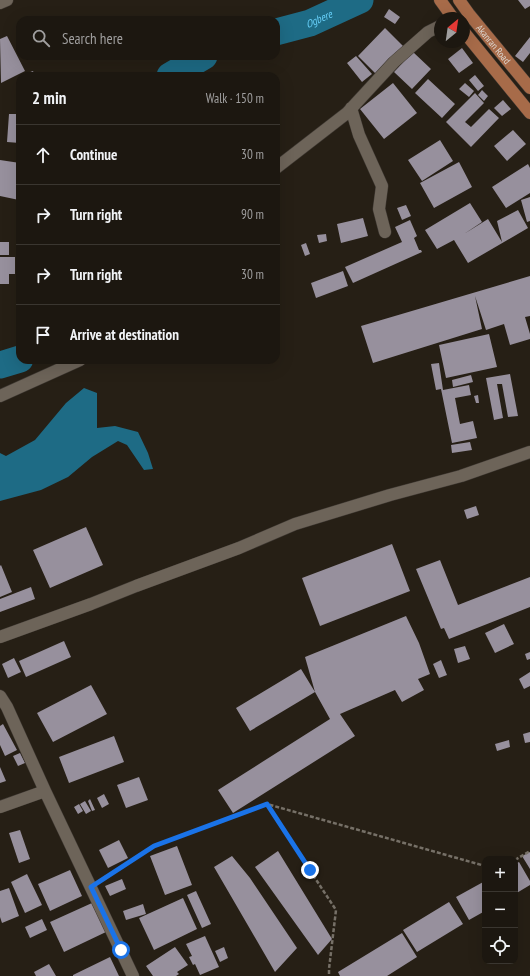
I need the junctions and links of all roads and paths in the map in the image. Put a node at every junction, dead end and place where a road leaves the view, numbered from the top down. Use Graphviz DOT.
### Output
graph roads {
  1 [pos="7,0"];
  2 [pos="440,0"];
  3 [pos="459,0"];
  4 [pos="0,3"];
  5 [pos="448,12"];
  6 [pos="434,29"];
  7 [pos="470,39"];
  8 [pos="530,88"];
  9 [pos="351,108"];
  10 [pos="530,113"];
  11 [pos="280,165"];
  12 [pos="385,232"];
  13 [pos="71,364"];
  14 [pos="0,396"];
  15 [pos="530,452"];
  16 [pos="0,637"];
  17 [pos="0,696"];
  18 [pos="45,790"];
  19 [pos="267,804"];
  20 [pos="0,807"];
  21 [pos="530,851"];
  22 [pos="518,858"];
  23 [pos="482,865"];
  24 [pos="91,887"];
  25 [pos="133,976"];
  26 [pos="329,976"];
  1 -- 4 [label="street"];
  2 -- 5 [label="main road"];
  3 -- 8 [label="main road, Akanran Road"];
  6 -- 9 [label="street"];
  7 -- 10 [label="main road, Akanran Road"];
  9 -- 11 [label="street"];
  9 -- 12 [label="street"];
  13 -- 14 [label="street"];
  15 -- 16 [label="street"];
  17 -- 18 [label="street"];
  18 -- 20 [label="street"];
  18 -- 24 [label="street"];
  19 -- 23 [label="path"];
  19 -- 24 [label="path"];
  19 -- 26 [label="path"];
  21 -- 22 [label="path"];
  24 -- 25 [label="street"];
}
